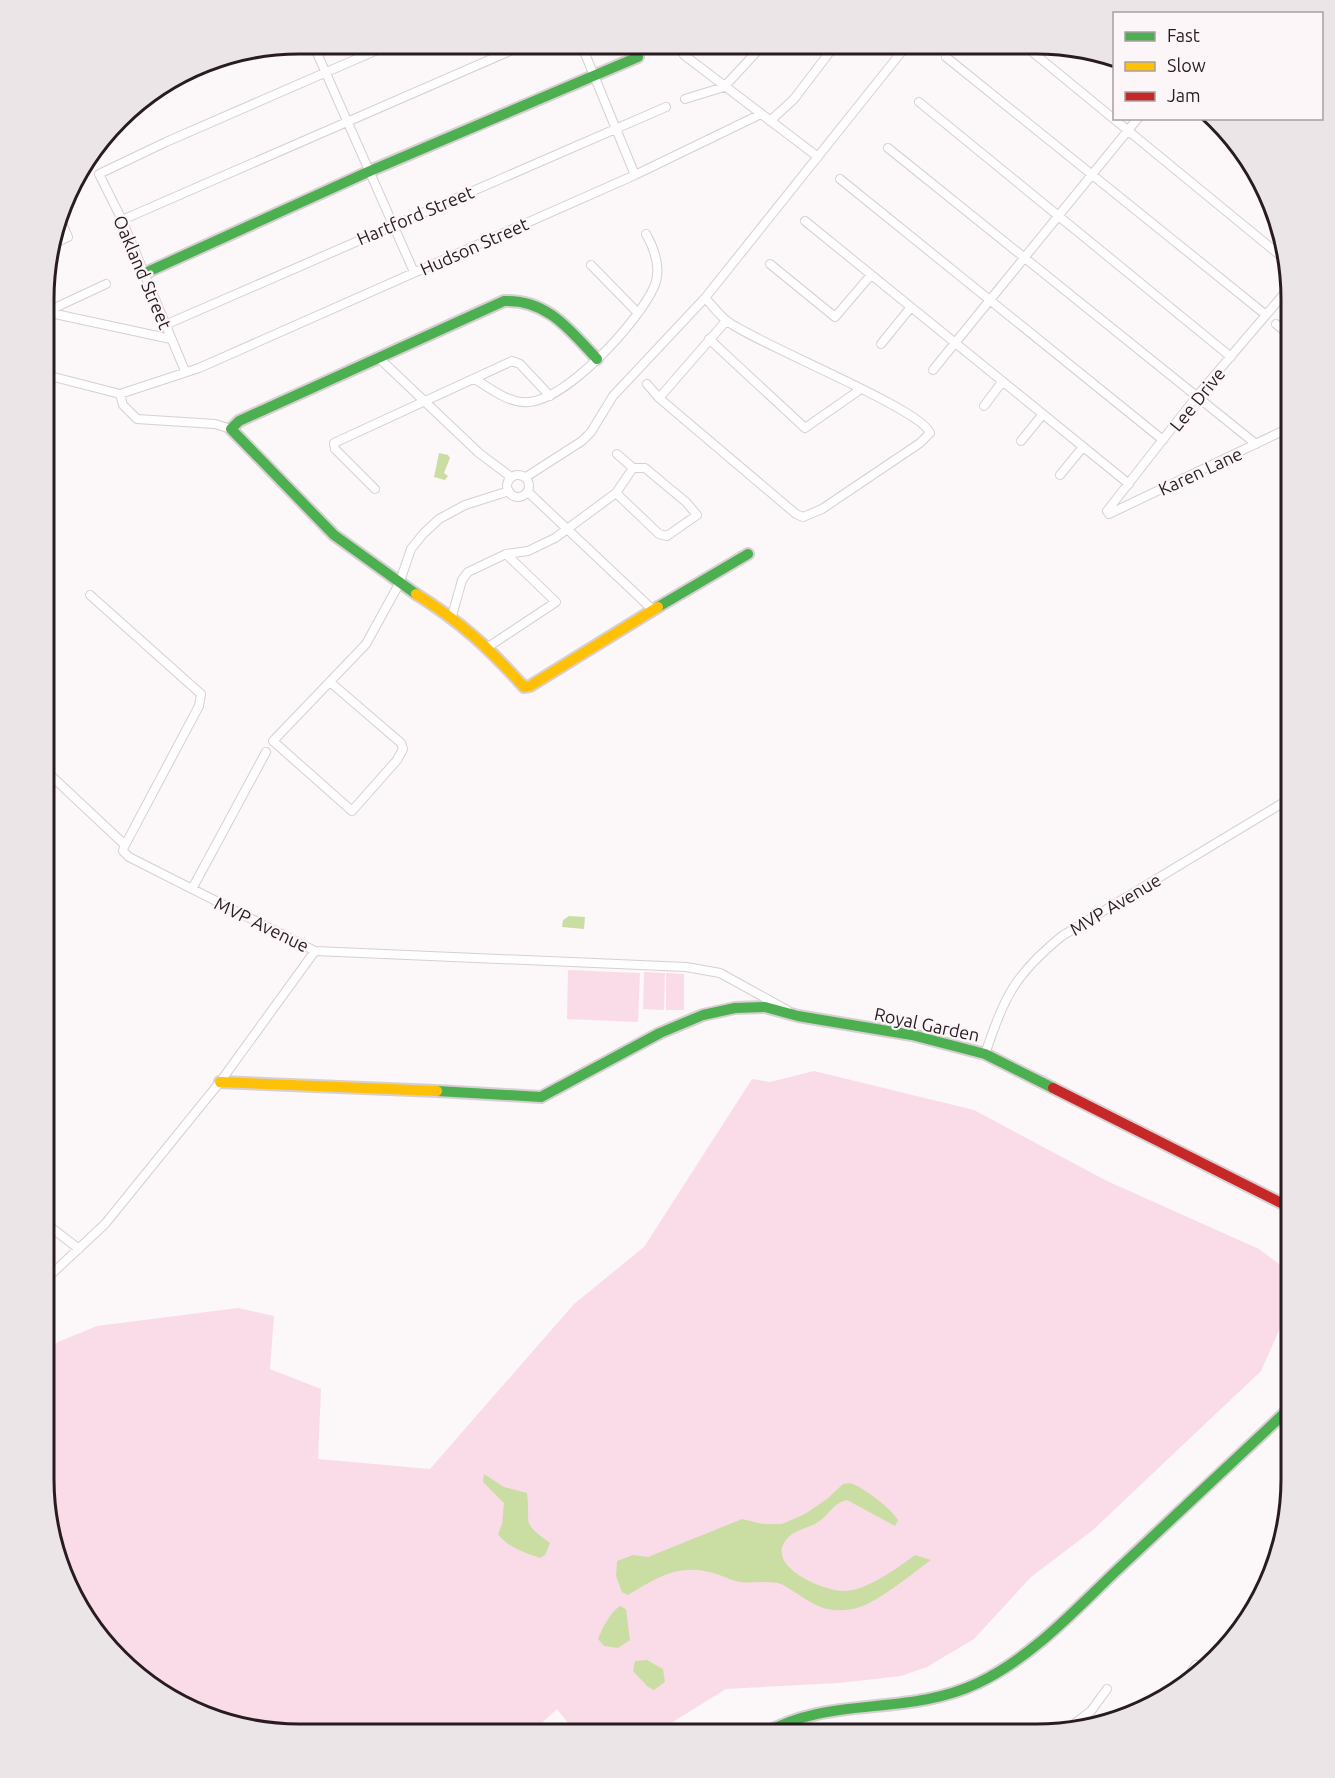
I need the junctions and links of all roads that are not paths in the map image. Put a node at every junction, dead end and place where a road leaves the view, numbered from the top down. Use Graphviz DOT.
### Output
graph roads {
  1 [pos="317,54"];
  2 [pos="367,54"];
  3 [pos="502,54"];
  4 [pos="586,54"];
  5 [pos="755,54"];
  6 [pos="829,54"];
  7 [pos="901,54"];
  8 [pos="1035,54"];
  9 [pos="684,55"];
  10 [pos="638,57"];
  11 [pos="946,57"];
  12 [pos="325,72"];
  13 [pos="596,75"];
  14 [pos="724,87"];
  15 [pos="685,99"];
  16 [pos="919,102"];
  17 [pos="666,107"];
  18 [pos="761,114"];
  19 [pos="1113,118"];
  20 [pos="348,120"];
  21 [pos="1116,120"];
  22 [pos="1136,120"];
  23 [pos="770,121"];
  24 [pos="615,128"];
  25 [pos="1128,130"];
  26 [pos="888,148"];
  27 [pos="818,157"];
  28 [pos="370,171"];
  29 [pos="1092,174"];
  30 [pos="635,175"];
  31 [pos="840,179"];
  32 [pos="1058,215"];
  33 [pos="122,220"];
  34 [pos="805,221"];
  35 [pos="392,224"];
  36 [pos="64,229"];
  37 [pos="646,234"];
  38 [pos="61,240"];
  39 [pos="1276,252"];
  40 [pos="1023,256"];
  41 [pos="770,264"];
  42 [pos="591,265"];
  43 [pos="414,272"];
  44 [pos="143,274"];
  45 [pos="871,275"];
  46 [pos="106,284"];
  47 [pos="705,298"];
  48 [pos="1281,298"];
  49 [pos="989,299"];
  50 [pos="911,307"];
  51 [pos="54,308"];
  52 [pos="638,313"];
  53 [pos="54,314"];
  54 [pos="1266,315"];
  55 [pos="726,321"];
  56 [pos="1276,324"];
  57 [pos="165,325"];
  58 [pos="1281,328"];
  59 [pos="171,339"];
  60 [pos="709,339"];
  61 [pos="954,342"];
  62 [pos="881,344"];
  63 [pos="1231,357"];
  64 [pos="380,359"];
  65 [pos="597,359"];
  66 [pos="933,370"];
  67 [pos="185,371"];
  68 [pos="54,377"];
  69 [pos="475,379"];
  70 [pos="1002,382"];
  71 [pos="647,384"];
  72 [pos="861,389"];
  73 [pos="120,394"];
  74 [pos="550,396"];
  75 [pos="1197,396"];
  76 [pos="659,398"];
  77 [pos="425,401"];
  78 [pos="984,406"];
  79 [pos="1043,414"];
  80 [pos="231,429"];
  81 [pos="1281,432"];
  82 [pos="1164,440"];
  83 [pos="1021,441"];
  84 [pos="1256,444"];
  85 [pos="1083,447"];
  86 [pos="617,454"];
  87 [pos="633,468"];
  88 [pos="1060,475"];
  89 [pos="511,477"];
  90 [pos="526,477"];
  91 [pos="1129,484"];
  92 [pos="375,489"];
  93 [pos="508,491"];
  94 [pos="528,492"];
  95 [pos="616,493"];
  96 [pos="1108,513"];
  97 [pos="565,529"];
  98 [pos="506,554"];
  99 [pos="748,554"];
  100 [pos="399,584"];
  101 [pos="90,595"];
  102 [pos="652,610"];
  103 [pos="452,616"];
  104 [pos="488,646"];
  105 [pos="330,682"];
  106 [pos="266,752"];
  107 [pos="54,778"];
  108 [pos="1281,804"];
  109 [pos="125,844"];
  110 [pos="192,889"];
  111 [pos="315,951"];
  112 [pos="798,1017"];
  113 [pos="986,1054"];
  114 [pos="220,1082"];
  115 [pos="1281,1203"];
  116 [pos="54,1230"];
  117 [pos="79,1250"];
  118 [pos="54,1272"];
  119 [pos="1281,1416"];
  120 [pos="1107,1689"];
  121 [pos="1079,1720"];
  122 [pos="779,1724"];
  1 -- 12 [label="street"];
  2 -- 12 [label="street"];
  3 -- 20 [label="street"];
  4 -- 13 [label="street"];
  5 -- 14 [label="street"];
  6 -- 23 [label="street"];
  7 -- 27 [label="street"];
  8 -- 19 [label="street"];
  9 -- 14 [label="street"];
  10 -- 13 [label="street"];
  11 -- 29 [label="street"];
  12 -- 20 [label="street"];
  12 -- 33 [label="street, Oakland Street"];
  13 -- 24 [label="street"];
  13 -- 28 [label="street"];
  14 -- 15 [label="street"];
  14 -- 18 [label="street"];
  16 -- 32 [label="street"];
  17 -- 24 [label="street, Hartford Street"];
  18 -- 23 [label="street"];
  18 -- 30 [label="street, Hudson Street"];
  20 -- 28 [label="street"];
  20 -- 33 [label="street"];
  21 -- 25 [label="street"];
  22 -- 25 [label="street"];
  23 -- 27 [label="street"];
  24 -- 30 [label="street"];
  24 -- 35 [label="street, Hartford Street"];
  25 -- 29 [label="street"];
  25 -- 39 [label="street"];
  26 -- 40 [label="street"];
  27 -- 47 [label="street"];
  28 -- 35 [label="street"];
  28 -- 44 [label="street"];
  29 -- 32 [label="street"];
  29 -- 54 [label="street"];
  30 -- 43 [label="street, Hudson Street"];
  31 -- 49 [label="street"];
  32 -- 40 [label="street"];
  32 -- 63 [label="street"];
  33 -- 44 [label="street, Oakland Street"];
  34 -- 45 [label="street"];
  35 -- 43 [label="street"];
  35 -- 57 [label="street, Hartford Street"];
  36 -- 38 [label="street"];
  37 -- 52 [label="street"];
  40 -- 49 [label="street"];
  40 -- 75 [label="street"];
  41 -- 45 [label="street"];
  42 -- 52 [label="street"];
  43 -- 67 [label="street, Hudson Street"];
  44 -- 57 [label="street, Oakland Street"];
  45 -- 50 [label="street"];
  46 -- 51 [label="street"];
  47 -- 55 [label="street"];
  47 -- 90 [label="street"];
  48 -- 54 [label="street, Lee Drive"];
  49 -- 61 [label="street"];
  49 -- 82 [label="street"];
  50 -- 61 [label="street"];
  50 -- 62 [label="street"];
  52 -- 65 [label="street"];
  53 -- 59 [label="street"];
  54 -- 63 [label="street, Lee Drive"];
  55 -- 60 [label="street"];
  55 -- 72 [label="street"];
  56 -- 58 [label="street"];
  57 -- 59 [label="street, Oakland Street"];
  59 -- 67 [label="street, Oakland Street"];
  60 -- 72 [label="street"];
  60 -- 76 [label="street"];
  61 -- 66 [label="street"];
  61 -- 70 [label="street"];
  63 -- 75 [label="street, Lee Drive"];
  64 -- 65 [label="street"];
  64 -- 77 [label="street"];
  64 -- 80 [label="street"];
  65 -- 74 [label="street"];
  67 -- 73 [label="street, Hudson Street"];
  68 -- 73 [label="street"];
  69 -- 74 [label="street"];
  69 -- 74 [label="street"];
  69 -- 77 [label="street"];
  70 -- 78 [label="street"];
  70 -- 79 [label="street"];
  71 -- 76 [label="street"];
  72 -- 76 [label="street"];
  73 -- 80 [label="street"];
  75 -- 82 [label="street, Lee Drive"];
  75 -- 84 [label="street"];
  77 -- 89 [label="street"];
  77 -- 92 [label="street"];
  79 -- 83 [label="street"];
  79 -- 85 [label="street"];
  80 -- 100 [label="street"];
  81 -- 84 [label="street, Karen Lane"];
  82 -- 91 [label="street, Lee Drive"];
  84 -- 96 [label="street, Karen Lane"];
  85 -- 88 [label="street"];
  85 -- 91 [label="street"];
  86 -- 87 [label="street"];
  87 -- 95 [label="street"];
  87 -- 95 [label="street"];
  89 -- 90 [label="street"];
  89 -- 93 [label="street"];
  90 -- 94 [label="street"];
  91 -- 96 [label="street, Lee Drive"];
  93 -- 94 [label="street"];
  93 -- 100 [label="street"];
  94 -- 97 [label="street"];
  95 -- 97 [label="street"];
  97 -- 98 [label="street"];
  97 -- 102 [label="street"];
  98 -- 103 [label="street"];
  98 -- 104 [label="street"];
  99 -- 102 [label="street"];
  100 -- 103 [label="street"];
  100 -- 105 [label="street"];
  101 -- 109 [label="street"];
  102 -- 104 [label="street"];
  103 -- 104 [label="street"];
  105 -- 105 [label="street"];
  106 -- 110 [label="street"];
  107 -- 109 [label="street"];
  108 -- 113 [label="street, MVP Avenue"];
  109 -- 110 [label="street, MVP Avenue"];
  110 -- 111 [label="street, MVP Avenue"];
  111 -- 112 [label="street, MVP Avenue"];
  111 -- 114 [label="street"];
  112 -- 113 [label="street, Royal Garden"];
  112 -- 114 [label="street, Royal Garden"];
  113 -- 115 [label="street, Royal Garden"];
  114 -- 117 [label="street"];
  116 -- 117 [label="street"];
  117 -- 118 [label="street"];
  119 -- 122 [label="street"];
  120 -- 121 [label="street"];
}
